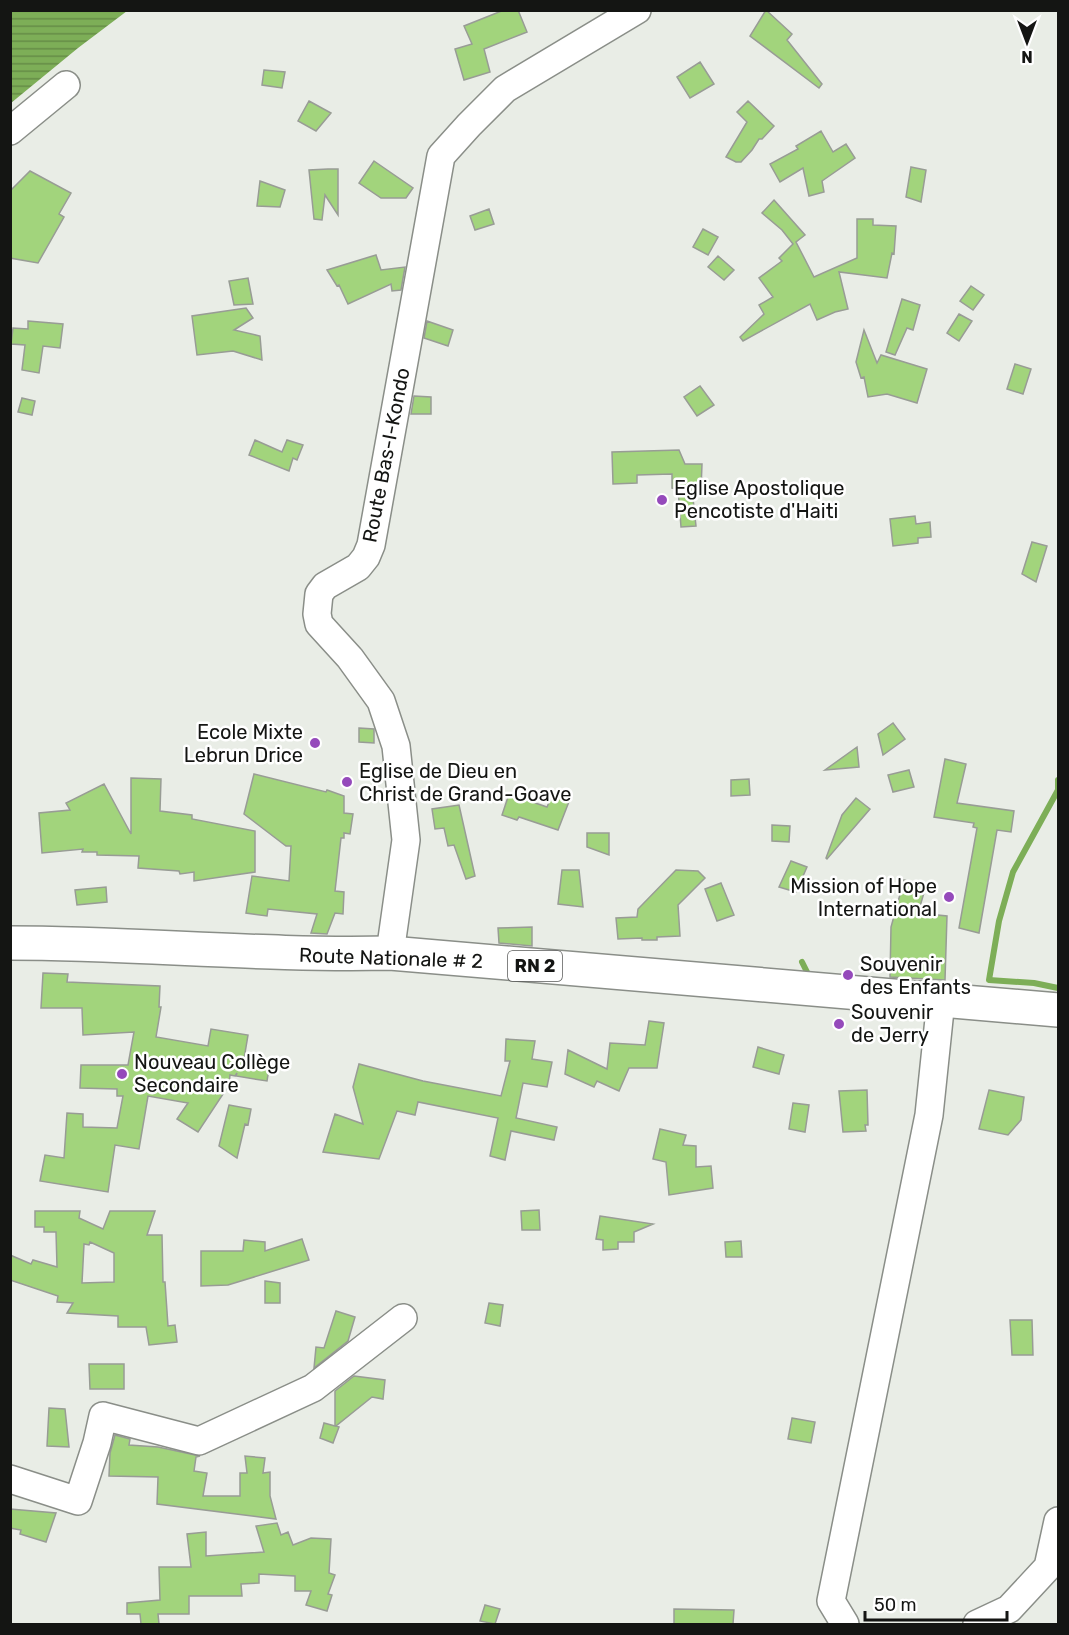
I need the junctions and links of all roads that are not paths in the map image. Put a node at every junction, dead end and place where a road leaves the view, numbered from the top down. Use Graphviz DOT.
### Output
graph roads {
  1 [pos="637,10"];
  2 [pos="66,85"];
  3 [pos="10,131"];
  4 [pos="10,944"];
  5 [pos="390,954"];
  6 [pos="941,1000"];
  7 [pos="1059,1010"];
  8 [pos="403,1318"];
  9 [pos="10,1479"];
  10 [pos="1059,1521"];
  11 [pos="845,1624"];
  12 [pos="977,1624"];
  1 -- 5 [label="street, Route Bas-I-Kondo"];
  2 -- 3 [label="street"];
  4 -- 5 [label="main road, Route Nationale # 2 / RN 2"];
  5 -- 6 [label="main road, Route Nationale # 2 / RN 2"];
  6 -- 7 [label="main road, Route Nationale # 2 / RN 2"];
  6 -- 11 [label="street"];
  8 -- 9 [label="street"];
  10 -- 12 [label="street"];
}
